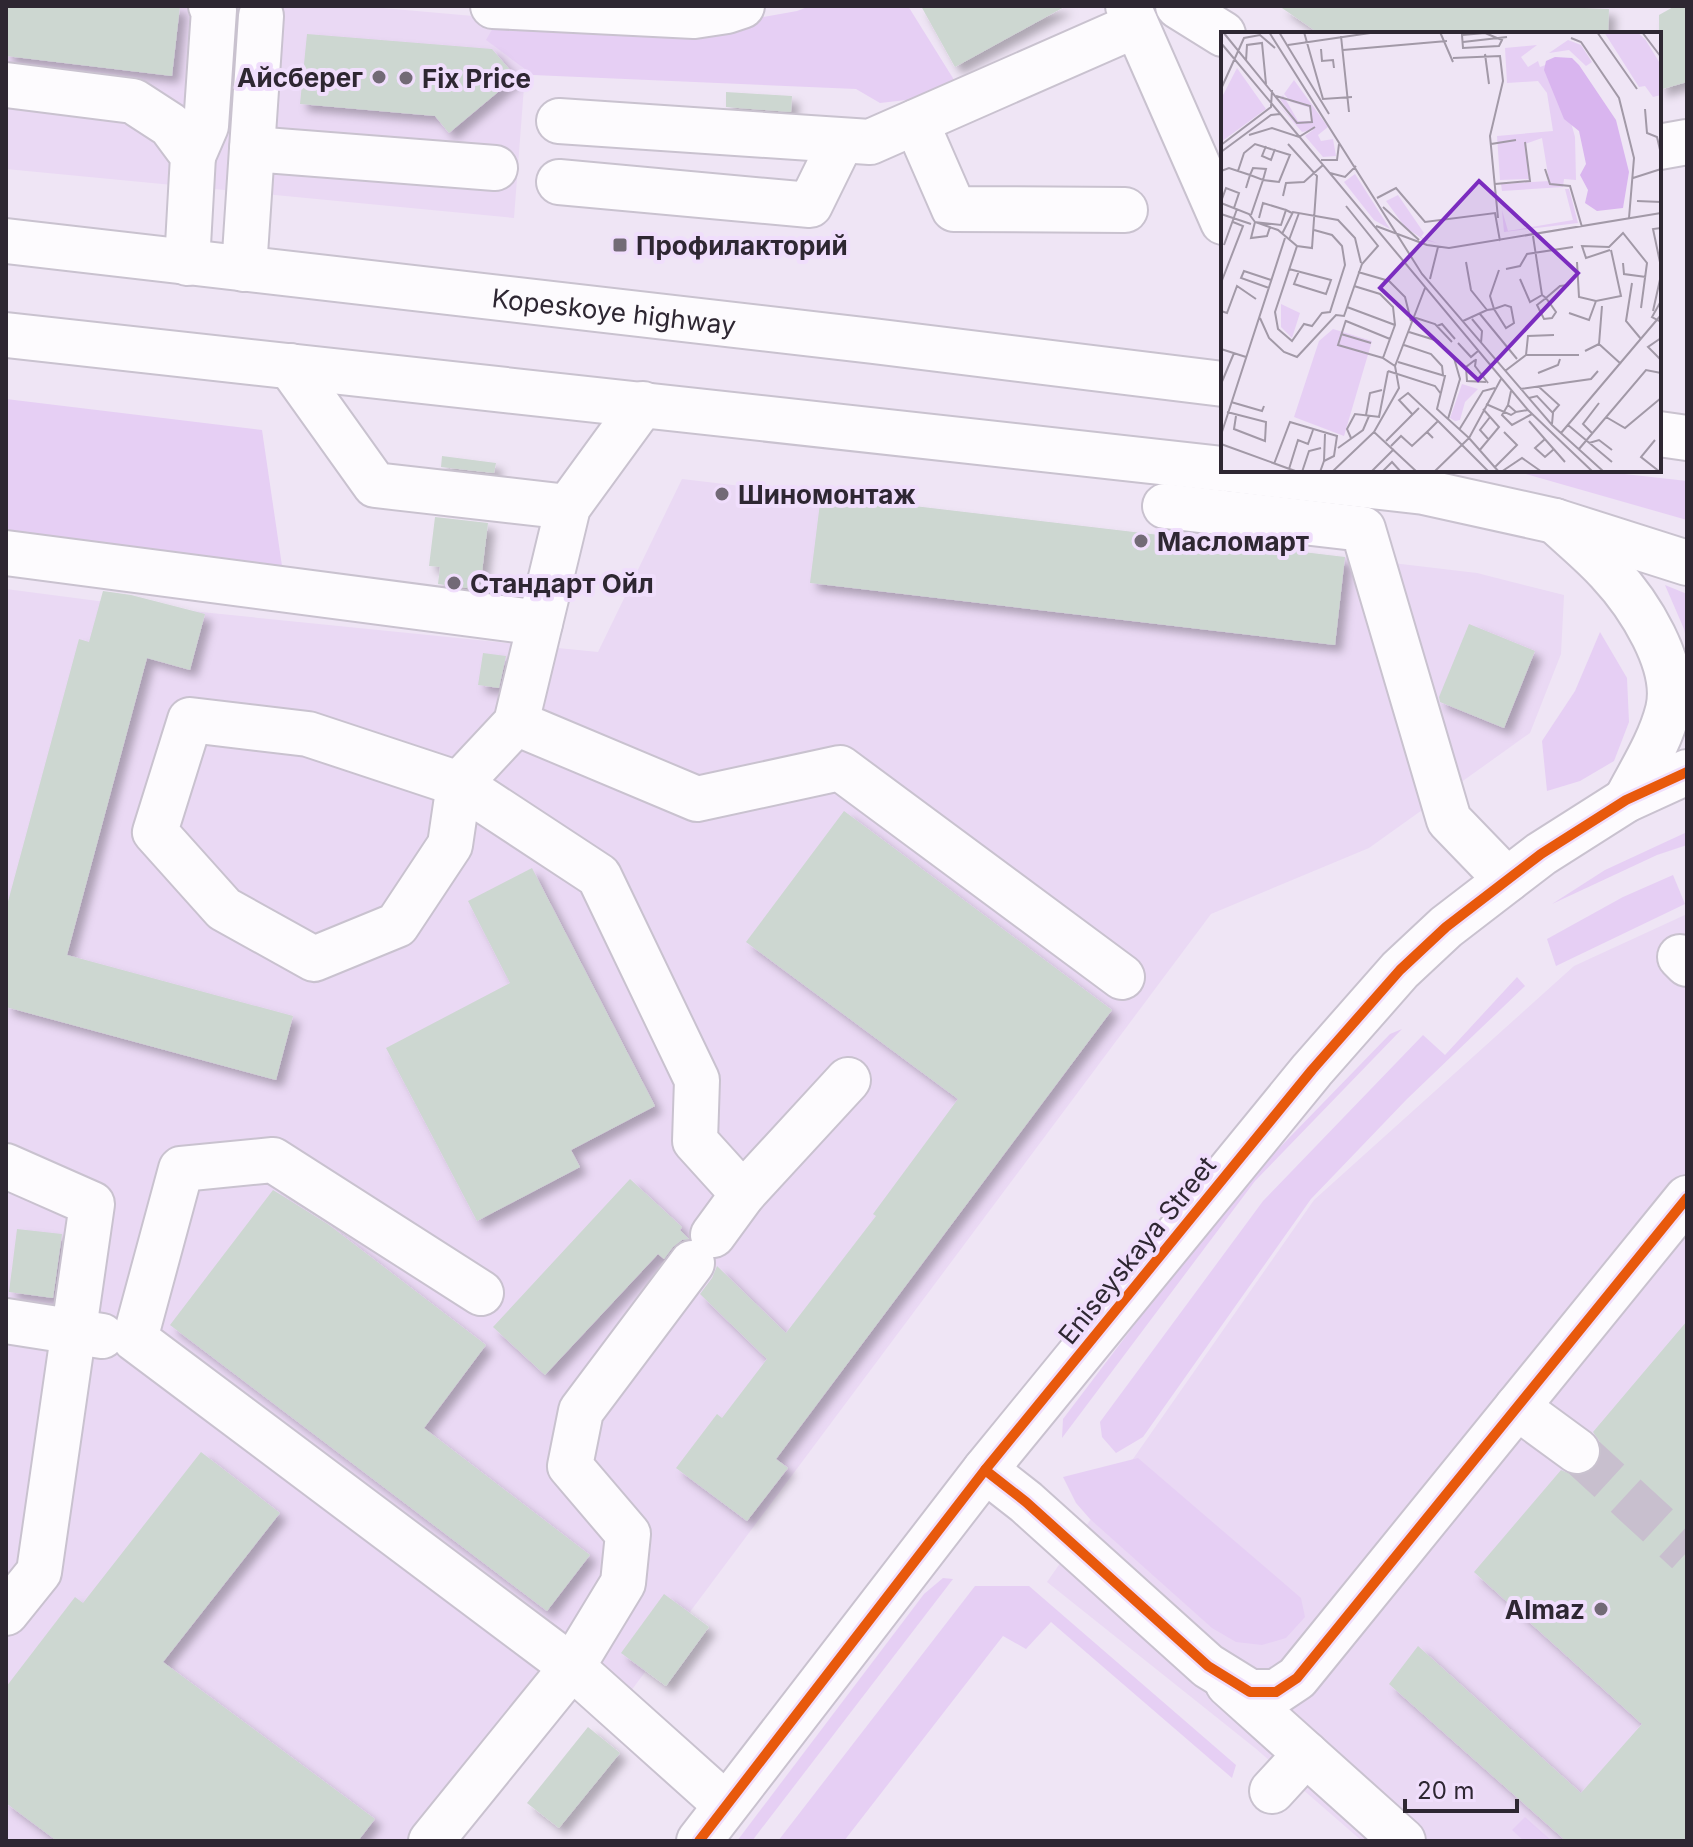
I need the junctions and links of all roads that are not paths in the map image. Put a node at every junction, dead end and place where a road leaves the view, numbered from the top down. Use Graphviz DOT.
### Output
graph roads {
  1 [pos="211,6"];
  2 [pos="493,6"];
  3 [pos="742,6"];
  4 [pos="1178,6"];
  5 [pos="1132,15"];
  6 [pos="261,16"];
  7 [pos="1221,33"];
  8 [pos="6,85"];
  9 [pos="559,121"];
  10 [pos="916,122"];
  11 [pos="841,142"];
  12 [pos="1687,142"];
  13 [pos="1661,147"];
  14 [pos="252,149"];
  15 [pos="193,156"];
  16 [pos="495,168"];
  17 [pos="559,182"];
  18 [pos="1125,210"];
  19 [pos="1221,217"];
  20 [pos="6,241"];
  21 [pos="187,263"];
  22 [pos="244,269"];
  23 [pos="6,335"];
  24 [pos="290,366"];
  25 [pos="1221,384"];
  26 [pos="643,404"];
  27 [pos="1661,434"];
  28 [pos="1687,438"];
  29 [pos="1221,469"];
  30 [pos="1250,472"];
  31 [pos="1165,506"];
  32 [pos="568,507"];
  33 [pos="1555,521"];
  34 [pos="6,553"];
  35 [pos="1687,563"];
  36 [pos="540,623"];
  37 [pos="516,723"];
  38 [pos="1687,772"];
  39 [pos="459,784"];
  40 [pos="1687,799"];
  41 [pos="1626,800"];
  42 [pos="1524,867"];
  43 [pos="1122,977"];
  44 [pos="848,1080"];
  45 [pos="6,1166"];
  46 [pos="743,1194"];
  47 [pos="1687,1198"];
  48 [pos="481,1293"];
  49 [pos="6,1321"];
  50 [pos="73,1333"];
  51 [pos="135,1339"];
  52 [pos="1517,1407"];
  53 [pos="1577,1451"];
  54 [pos="985,1470"];
  55 [pos="6,1613"];
  56 [pos="1208,1666"];
  57 [pos="572,1667"];
  58 [pos="1306,1754"];
  59 [pos="1272,1791"];
  60 [pos="726,1805"];
  61 [pos="431,1841"];
  62 [pos="699,1841"];
  63 [pos="1403,1841"];
  1 -- 15 [label="main road"];
  2 -- 3 [label="main road"];
  4 -- 7 [label="main road"];
  5 -- 10 [label="main road"];
  5 -- 19 [label="main road"];
  6 -- 14 [label="main road"];
  8 -- 15 [label="main road"];
  9 -- 11 [label="main road"];
  10 -- 11 [label="main road"];
  10 -- 18 [label="main road"];
  11 -- 17 [label="main road"];
  12 -- 13 [label="main road"];
  14 -- 16 [label="main road"];
  14 -- 22 [label="main road"];
  15 -- 21 [label="main road"];
  20 -- 21 [label="main road, Kopeskoye highway"];
  21 -- 22 [label="main road, Kopeskoye highway"];
  22 -- 25 [label="main road, Kopeskoye highway"];
  23 -- 24 [label="main road"];
  24 -- 26 [label="main road"];
  24 -- 32 [label="main road"];
  26 -- 29 [label="main road"];
  26 -- 32 [label="main road"];
  27 -- 28 [label="main road"];
  30 -- 33 [label="main road"];
  31 -- 42 [label="main road"];
  32 -- 36 [label="main road"];
  33 -- 35 [label="main road"];
  33 -- 41 [label="main road"];
  34 -- 36 [label="main road"];
  36 -- 37 [label="main road"];
  37 -- 39 [label="main road"];
  37 -- 43 [label="main road"];
  38 -- 41 [label="main road, Eniseyskaya Street"];
  39 -- 39 [label="main road"];
  39 -- 46 [label="main road"];
  40 -- 42 [label="main road, Eniseyskaya Street"];
  41 -- 42 [label="main road, Eniseyskaya Street"];
  42 -- 54 [label="main road, Eniseyskaya Street"];
  44 -- 46 [label="main road"];
  45 -- 50 [label="main road"];
  46 -- 57 [label="main road"];
  47 -- 52 [label="main road"];
  48 -- 51 [label="main road"];
  49 -- 50 [label="main road"];
  50 -- 51 [label="main road"];
  50 -- 55 [label="main road"];
  51 -- 57 [label="main road"];
  52 -- 53 [label="main road"];
  52 -- 56 [label="main road"];
  54 -- 56 [label="main road"];
  54 -- 60 [label="main road, Eniseyskaya Street"];
  56 -- 58 [label="main road"];
  57 -- 60 [label="main road"];
  57 -- 61 [label="main road"];
  58 -- 59 [label="main road"];
  58 -- 63 [label="main road"];
  60 -- 62 [label="main road, Eniseyskaya Street"];
}
